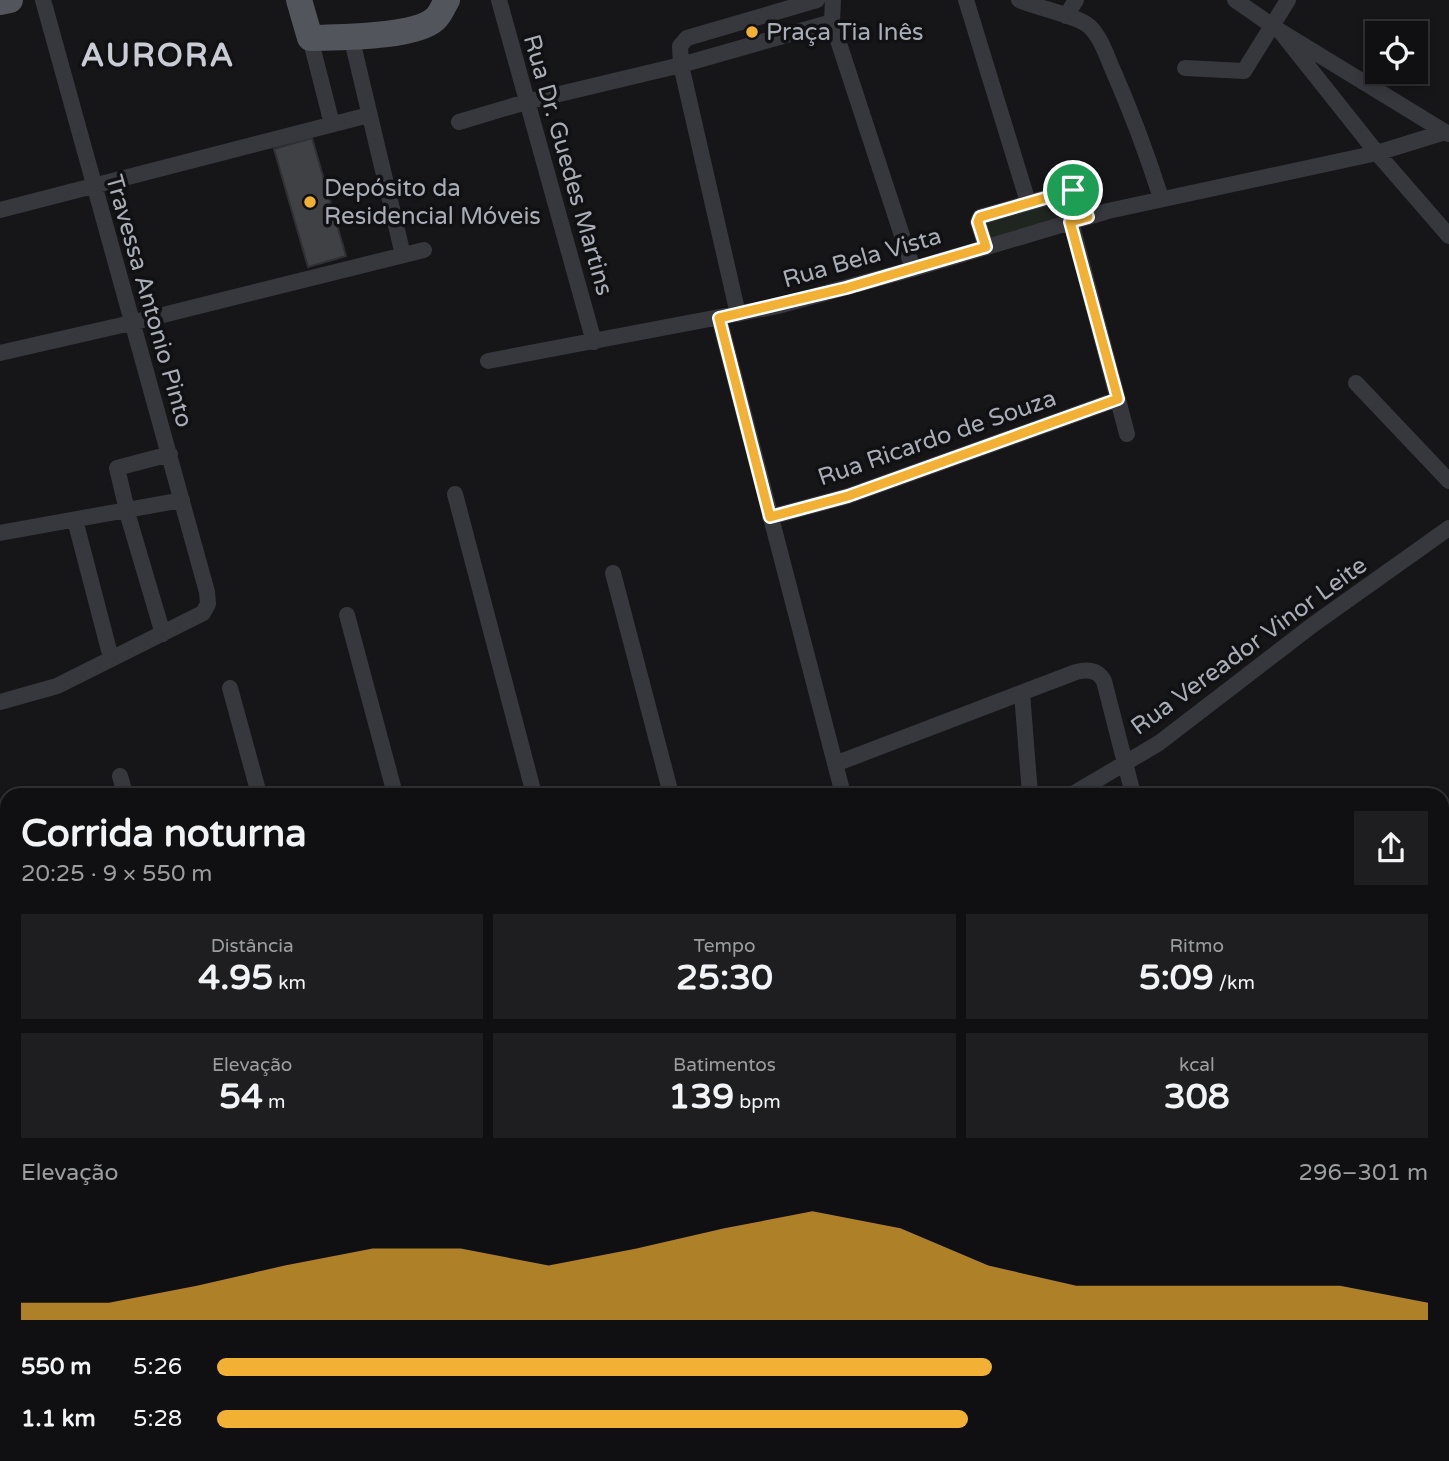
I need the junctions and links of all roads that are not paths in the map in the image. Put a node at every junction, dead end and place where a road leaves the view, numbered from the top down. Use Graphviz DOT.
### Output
graph roads {
  1 [pos="10,0"];
  2 [pos="43,0"];
  3 [pos="299,0"];
  4 [pos="447,0"];
  5 [pos="499,0"];
  6 [pos="817,0"];
  7 [pos="833,0"];
  8 [pos="967,0"];
  9 [pos="1019,0"];
  10 [pos="1076,0"];
  11 [pos="1235,0"];
  12 [pos="1288,0"];
  13 [pos="0,2"];
  14 [pos="1066,16"];
  15 [pos="832,22"];
  16 [pos="1276,27"];
  17 [pos="351,36"];
  18 [pos="310,38"];
  19 [pos="681,65"];
  20 [pos="1185,68"];
  21 [pos="526,102"];
  22 [pos="369,115"];
  23 [pos="459,122"];
  24 [pos="332,124"];
  25 [pos="1447,133"];
  26 [pos="1377,153"];
  27 [pos="93,186"];
  28 [pos="1161,198"];
  29 [pos="1028,202"];
  30 [pos="0,209"];
  31 [pos="1088,217"];
  32 [pos="1070,222"];
  33 [pos="1449,236"];
  34 [pos="986,247"];
  35 [pos="424,250"];
  36 [pos="403,255"];
  37 [pos="913,269"];
  38 [pos="738,314"];
  39 [pos="719,318"];
  40 [pos="131,323"];
  41 [pos="594,342"];
  42 [pos="0,353"];
  43 [pos="488,361"];
  44 [pos="1356,383"];
  45 [pos="1118,399"];
  46 [pos="1127,434"];
  47 [pos="170,454"];
  48 [pos="1449,481"];
  49 [pos="455,494"];
  50 [pos="182,500"];
  51 [pos="127,511"];
  52 [pos="770,517"];
  53 [pos="75,520"];
  54 [pos="1449,528"];
  55 [pos="0,533"];
  56 [pos="613,573"];
  57 [pos="346,615"];
  58 [pos="163,634"];
  59 [pos="111,658"];
  60 [pos="0,685"];
  61 [pos="230,688"];
  62 [pos="1022,693"];
  63 [pos="2,702"];
  64 [pos="835,764"];
  65 [pos="1124,764"];
  66 [pos="120,776"];
  67 [pos="123,788"];
  68 [pos="257,788"];
  69 [pos="393,788"];
  70 [pos="532,788"];
  71 [pos="669,788"];
  72 [pos="841,788"];
  73 [pos="1030,788"];
  74 [pos="1083,788"];
  75 [pos="1131,788"];
  1 -- 13 [label="main road"];
  2 -- 27 [label="street, Travessa Antonio Pinto"];
  3 -- 18 [label="main road"];
  4 -- 17 [label="main road"];
  5 -- 21 [label="street, Rua Dr. Guedes Martins"];
  6 -- 19 [label="street"];
  7 -- 15 [label="street"];
  8 -- 29 [label="street"];
  9 -- 14 [label="street"];
  10 -- 14 [label="street"];
  11 -- 16 [label="street"];
  12 -- 16 [label="street"];
  14 -- 28 [label="street"];
  15 -- 19 [label="street"];
  15 -- 37 [label="street"];
  16 -- 20 [label="street"];
  16 -- 25 [label="street"];
  16 -- 26 [label="street"];
  17 -- 18 [label="main road"];
  17 -- 22 [label="street"];
  18 -- 24 [label="street"];
  19 -- 21 [label="street"];
  19 -- 38 [label="street"];
  21 -- 23 [label="street"];
  21 -- 41 [label="street, Rua Dr. Guedes Martins"];
  22 -- 24 [label="street"];
  22 -- 36 [label="street"];
  24 -- 27 [label="street"];
  25 -- 26 [label="street, Rua Bela Vista"];
  26 -- 28 [label="street, Rua Bela Vista"];
  26 -- 33 [label="street"];
  27 -- 30 [label="street"];
  27 -- 40 [label="street, Travessa Antonio Pinto"];
  28 -- 31 [label="street, Rua Bela Vista"];
  29 -- 31 [label="street"];
  29 -- 34 [label="street"];
  31 -- 32 [label="street, Rua Bela Vista"];
  32 -- 34 [label="street, Rua Bela Vista"];
  32 -- 45 [label="street"];
  34 -- 37 [label="street, Rua Bela Vista"];
  35 -- 36 [label="street"];
  36 -- 40 [label="street"];
  37 -- 38 [label="street, Rua Bela Vista"];
  38 -- 39 [label="street, Rua Bela Vista"];
  39 -- 41 [label="street, Rua Bela Vista"];
  39 -- 52 [label="street"];
  40 -- 42 [label="street"];
  40 -- 47 [label="street, Travessa Antonio Pinto"];
  41 -- 43 [label="street, Rua Bela Vista"];
  44 -- 48 [label="street"];
  45 -- 46 [label="street"];
  45 -- 52 [label="street, Rua Ricardo de Souza"];
  47 -- 50 [label="street, Travessa Antonio Pinto"];
  47 -- 51 [label="street"];
  49 -- 70 [label="street"];
  50 -- 51 [label="street"];
  50 -- 58 [label="street, Travessa Antonio Pinto"];
  51 -- 53 [label="street"];
  51 -- 58 [label="street"];
  52 -- 64 [label="street"];
  53 -- 55 [label="street"];
  53 -- 59 [label="street"];
  54 -- 65 [label="street, Rua Vereador Vinor Leite"];
  56 -- 71 [label="street"];
  57 -- 69 [label="street"];
  58 -- 59 [label="street"];
  59 -- 63 [label="street"];
  60 -- 63 [label="street"];
  61 -- 68 [label="street"];
  62 -- 64 [label="street"];
  62 -- 65 [label="street"];
  62 -- 73 [label="street"];
  64 -- 72 [label="street"];
  65 -- 74 [label="street, Rua Vereador Vinor Leite"];
  65 -- 75 [label="street"];
  66 -- 67 [label="street"];
}
